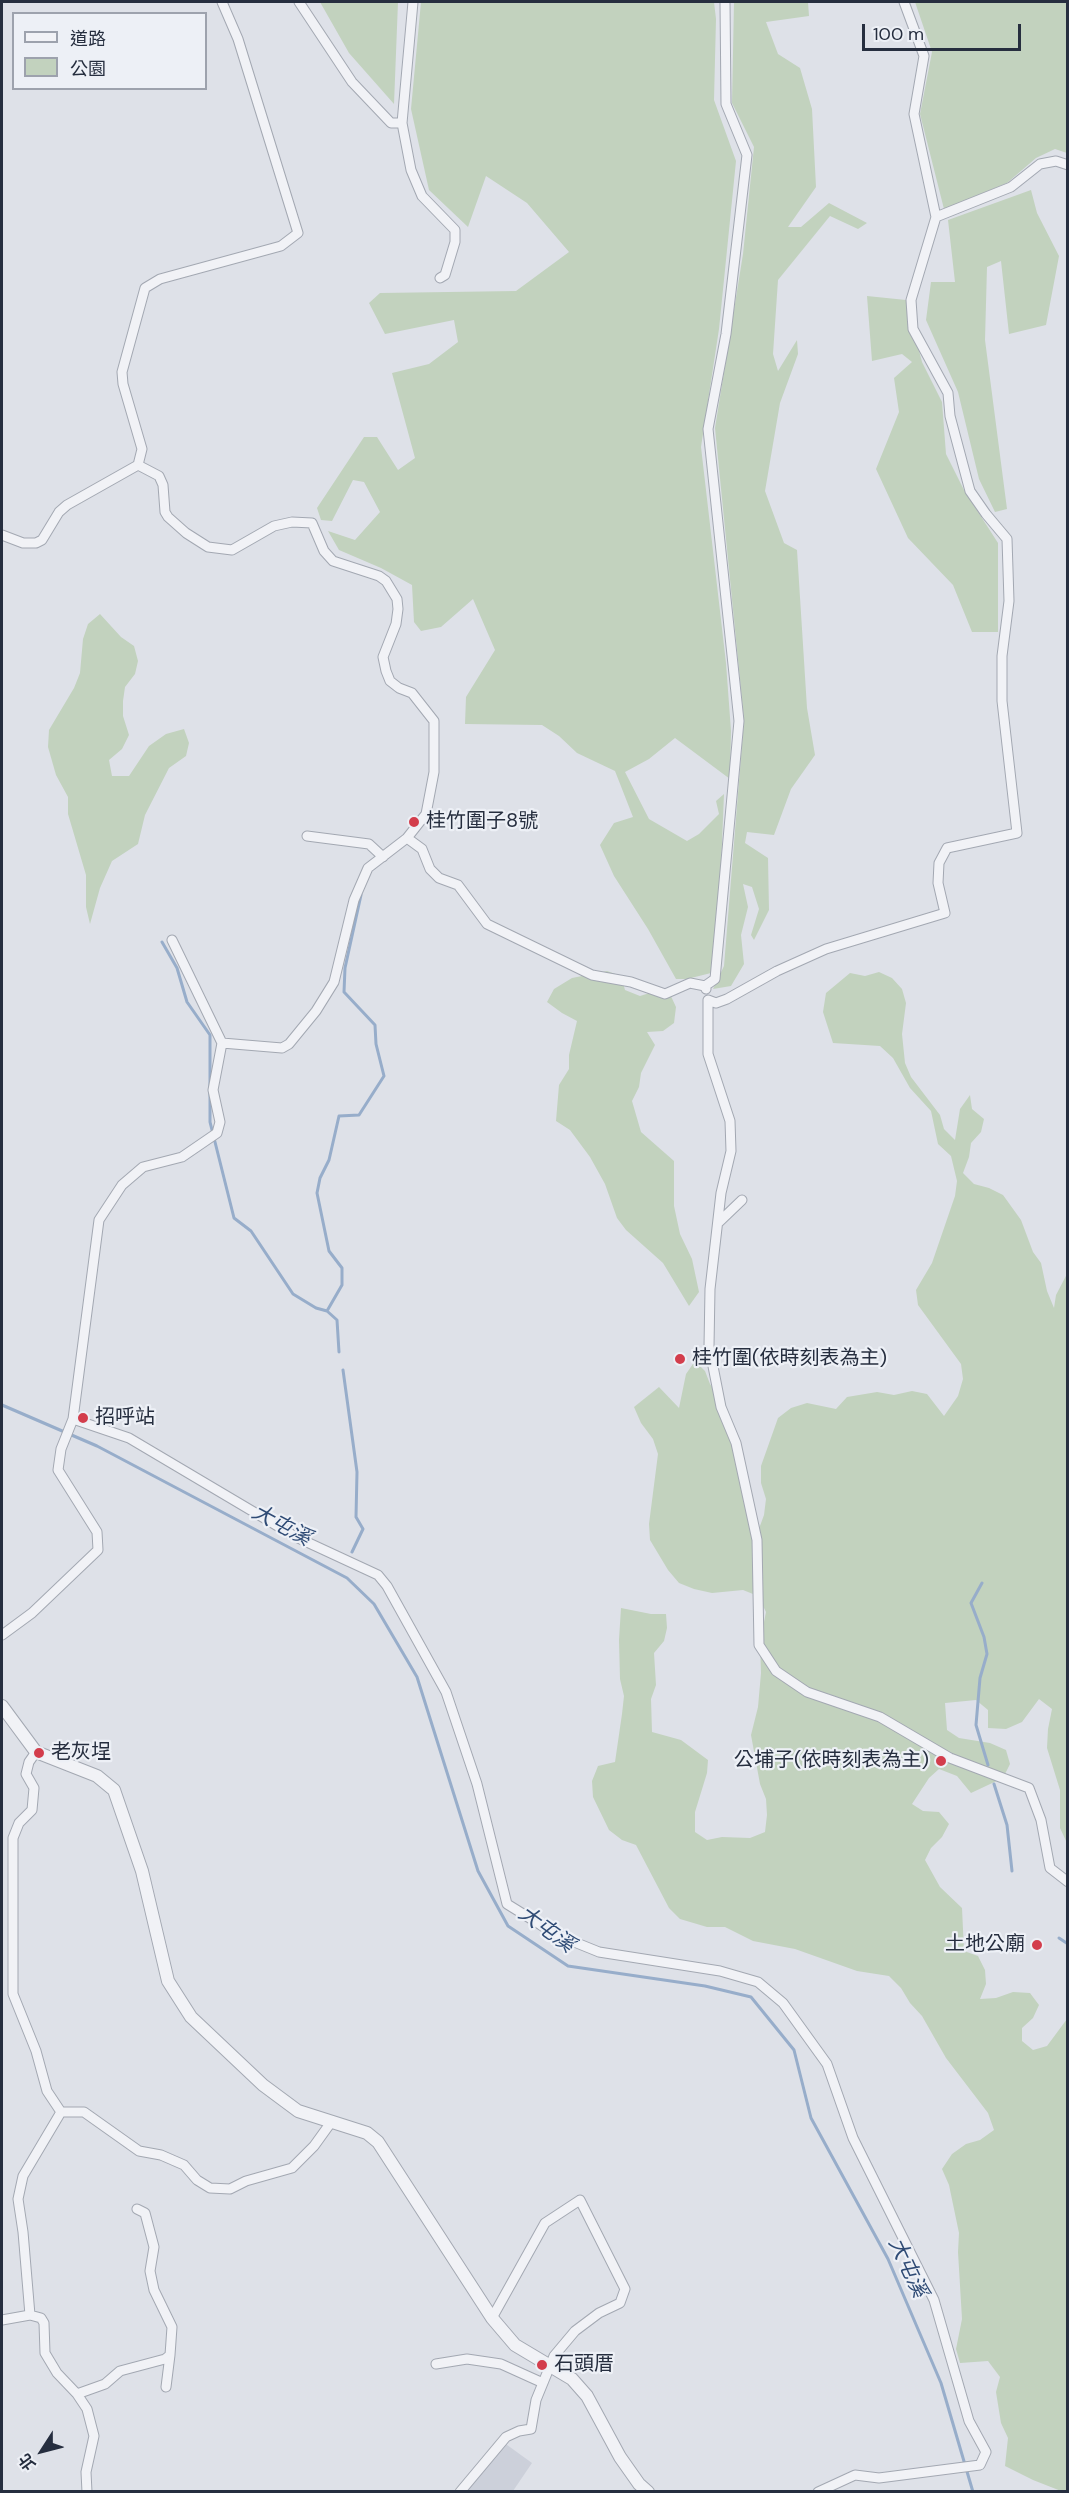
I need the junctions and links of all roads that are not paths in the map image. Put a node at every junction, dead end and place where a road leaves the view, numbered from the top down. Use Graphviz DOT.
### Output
graph roads {
  1 [pos="222,2"];
  2 [pos="300,2"];
  3 [pos="413,2"];
  4 [pos="725,2"];
  5 [pos="904,2"];
  6 [pos="402,123"];
  7 [pos="1068,165"];
  8 [pos="936,217"];
  9 [pos="440,278"];
  10 [pos="138,465"];
  11 [pos="2,535"];
  12 [pos="307,836"];
  13 [pos="407,838"];
  14 [pos="383,857"];
  15 [pos="172,940"];
  16 [pos="705,986"];
  17 [pos="708,1000"];
  18 [pos="222,1043"];
  19 [pos="742,1200"];
  20 [pos="718,1223"];
  21 [pos="72,1423"];
  22 [pos="2,1635"];
  23 [pos="2,1706"];
  24 [pos="36,1752"];
  25 [pos="1068,1882"];
  26 [pos="61,2112"];
  27 [pos="332,2121"];
  28 [pos="137,2209"];
  29 [pos="30,2315"];
  30 [pos="492,2318"];
  31 [pos="2,2320"];
  32 [pos="170,2355"];
  33 [pos="436,2364"];
  34 [pos="551,2364"];
  35 [pos="543,2383"];
  36 [pos="166,2387"];
  37 [pos="77,2394"];
  38 [pos="87,2492"];
  39 [pos="460,2492"];
  40 [pos="648,2492"];
  41 [pos="818,2492"];
  1 -- 10 [label="street"];
  2 -- 6 [label="street"];
  3 -- 6 [label="street"];
  4 -- 16 [label="street"];
  5 -- 8 [label="street"];
  6 -- 9 [label="street"];
  7 -- 8 [label="street"];
  8 -- 17 [label="street"];
  10 -- 11 [label="street"];
  10 -- 13 [label="street"];
  12 -- 14 [label="street"];
  13 -- 14 [label="street"];
  13 -- 16 [label="street"];
  14 -- 18 [label="street"];
  15 -- 18 [label="street"];
  16 -- 17 [label="street"];
  17 -- 20 [label="street"];
  18 -- 21 [label="street"];
  19 -- 20 [label="street"];
  20 -- 25 [label="street"];
  21 -- 22 [label="street"];
  21 -- 41 [label="street"];
  23 -- 24 [label="street"];
  24 -- 26 [label="street"];
  24 -- 27 [label="street"];
  26 -- 27 [label="street"];
  26 -- 29 [label="street"];
  27 -- 30 [label="street"];
  28 -- 32 [label="street"];
  29 -- 31 [label="street"];
  29 -- 37 [label="street"];
  30 -- 34 [label="street"];
  30 -- 34 [label="street"];
  32 -- 36 [label="street"];
  32 -- 37 [label="street"];
  33 -- 35 [label="street"];
  34 -- 35 [label="street"];
  34 -- 40 [label="street"];
  35 -- 39 [label="street"];
  37 -- 38 [label="street"];
}
